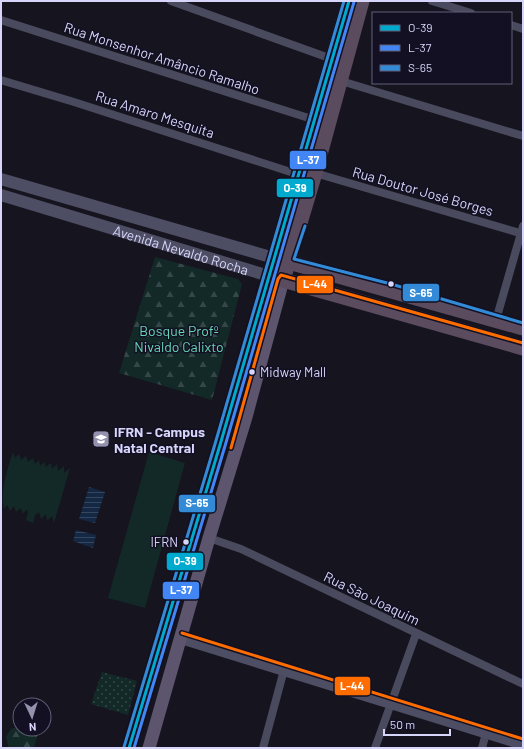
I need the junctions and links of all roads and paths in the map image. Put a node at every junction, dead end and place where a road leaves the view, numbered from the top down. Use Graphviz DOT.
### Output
graph roads {
  1 [pos="171,1"];
  2 [pos="349,1"];
  3 [pos="362,1"];
  4 [pos="432,1"];
  5 [pos="468,12"];
  6 [pos="1,20"];
  7 [pos="512,25"];
  8 [pos="523,29"];
  9 [pos="332,59"];
  10 [pos="1,80"];
  11 [pos="341,81"];
  12 [pos="315,120"];
  13 [pos="523,136"];
  14 [pos="315,173"];
  15 [pos="300,175"];
  16 [pos="1,179"];
  17 [pos="1,196"];
  18 [pos="522,231"];
  19 [pos="281,260"];
  20 [pos="276,278"];
  21 [pos="496,320"];
  22 [pos="523,328"];
  23 [pos="523,348"];
  24 [pos="220,445"];
  25 [pos="236,449"];
  26 [pos="209,538"];
  27 [pos="416,634"];
  28 [pos="181,638"];
  29 [pos="284,670"];
  30 [pos="523,684"];
  31 [pos="389,704"];
  32 [pos="486,733"];
  33 [pos="523,744"];
  34 [pos="129,748"];
  35 [pos="149,748"];
  36 [pos="263,748"];
  37 [pos="375,748"];
  38 [pos="482,748"];
  1 -- 9 [label="street"];
  2 -- 9 [label="highway"];
  3 -- 11 [label="highway"];
  4 -- 5 [label="street"];
  6 -- 12 [label="street, Rua Monsenhor Amâncio Ramalho"];
  7 -- 8 [label="street"];
  9 -- 12 [label="highway"];
  10 -- 15 [label="street, Rua Amaro Mesquita"];
  11 -- 13 [label="street"];
  11 -- 14 [label="highway"];
  12 -- 15 [label="highway"];
  14 -- 18 [label="street, Rua Doutor José Borges"];
  14 -- 19 [label="highway"];
  15 -- 19 [label="highway"];
  16 -- 19 [label="main road, Avenida Nevaldo Rocha"];
  17 -- 20 [label="main road, Avenida Nevaldo Rocha"];
  18 -- 21 [label="street"];
  19 -- 20 [label="highway"];
  19 -- 21 [label="highway, Avenida Nevaldo Rocha"];
  20 -- 23 [label="highway, Avenida Nevaldo Rocha"];
  20 -- 24 [label="main road"];
  20 -- 25 [label="main road"];
  21 -- 22 [label="highway, Avenida Nevaldo Rocha"];
  24 -- 25 [label="main road"];
  24 -- 34 [label="main road"];
  25 -- 26 [label="main road"];
  26 -- 27 [label="street, Rua São Joaquim"];
  26 -- 28 [label="main road"];
  27 -- 30 [label="street, Rua São Joaquim"];
  27 -- 31 [label="street"];
  28 -- 29 [label="main road"];
  28 -- 35 [label="main road"];
  29 -- 31 [label="main road"];
  29 -- 36 [label="street"];
  31 -- 32 [label="main road"];
  31 -- 37 [label="street"];
  32 -- 33 [label="main road"];
  32 -- 38 [label="street"];
}
